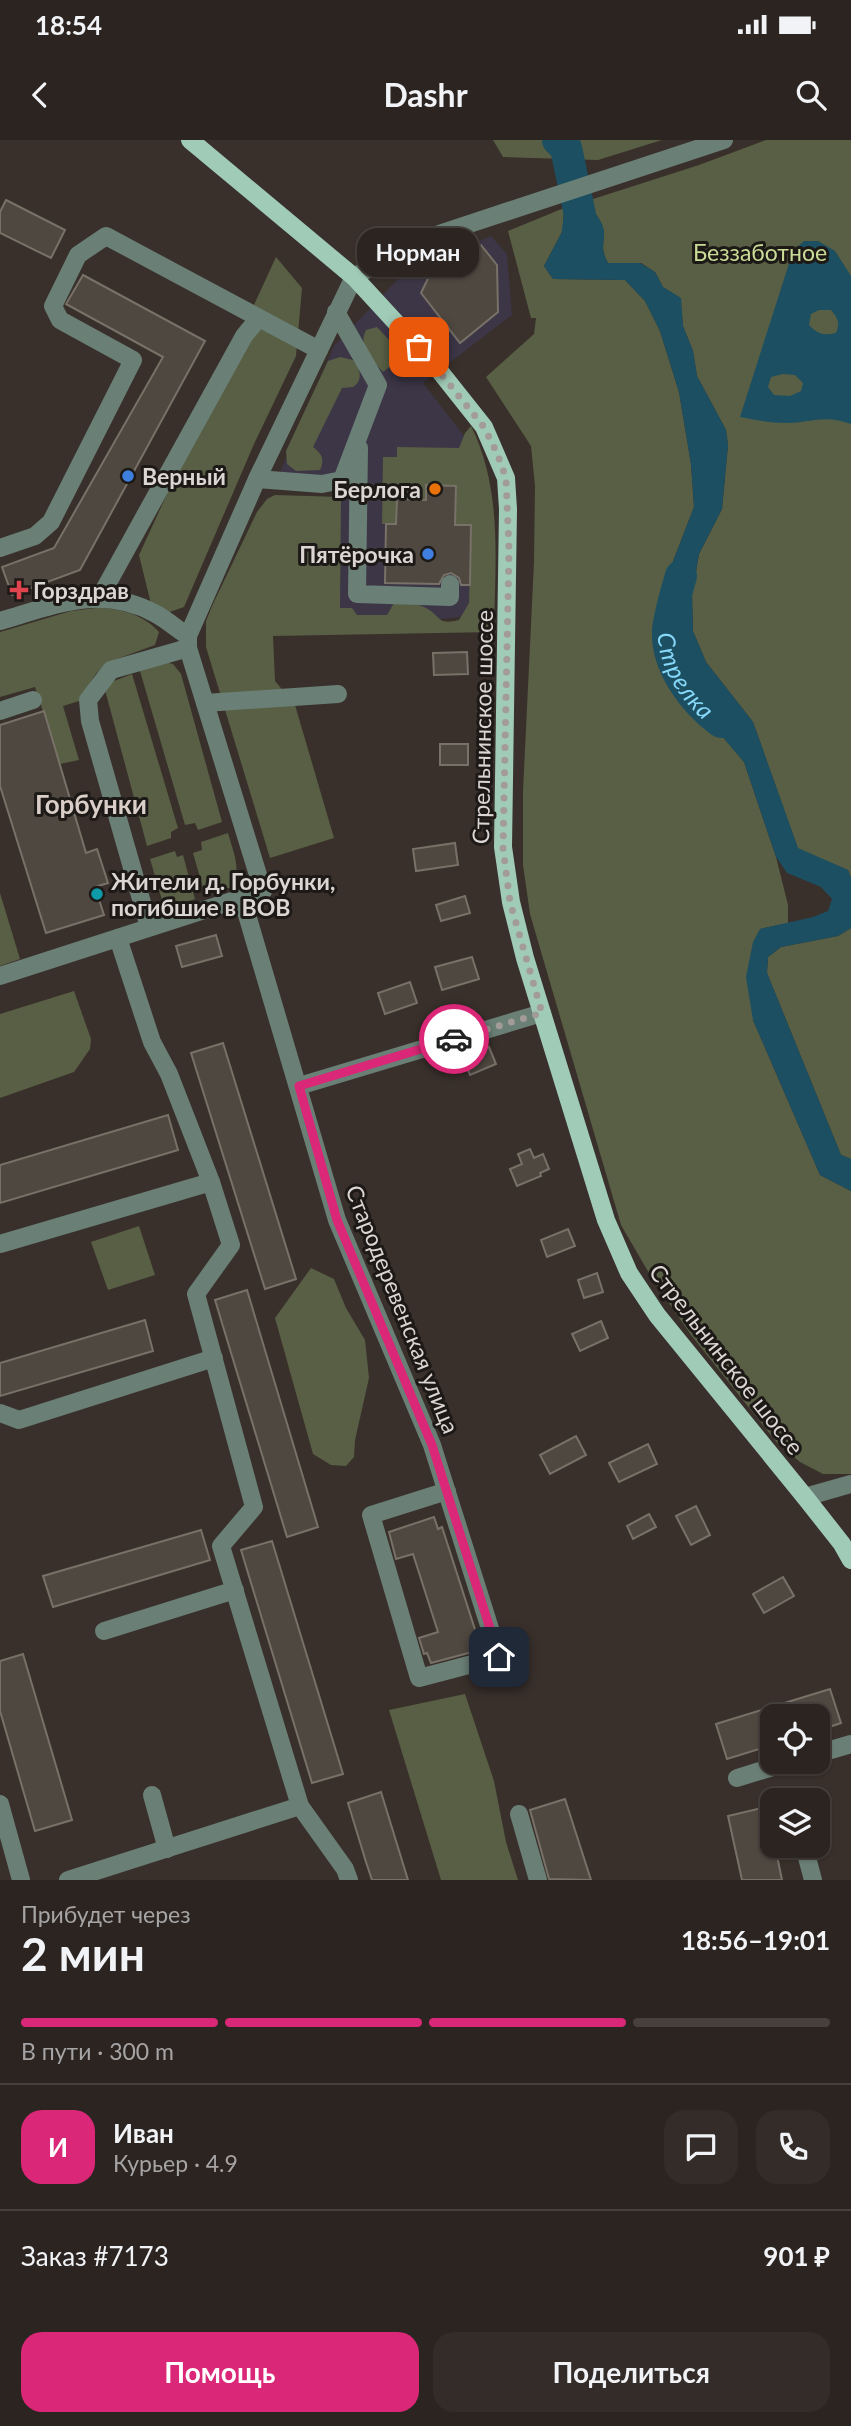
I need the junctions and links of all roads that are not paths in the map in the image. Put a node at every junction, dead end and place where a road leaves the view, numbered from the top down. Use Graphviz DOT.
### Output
graph roads {
  1 [pos="190,140"];
  2 [pos="724,140"];
  3 [pos="354,277"];
  4 [pos="337,312"];
  5 [pos="258,319"];
  6 [pos="319,350"];
  7 [pos="257,479"];
  8 [pos="350,481"];
  9 [pos="0,548"];
  10 [pos="450,584"];
  11 [pos="99,598"];
  12 [pos="0,619"];
  13 [pos="188,642"];
  14 [pos="338,694"];
  15 [pos="33,700"];
  16 [pos="205,703"];
  17 [pos="0,711"];
  18 [pos="242,898"];
  19 [pos="149,927"];
  20 [pos="118,938"];
  21 [pos="0,976"];
  22 [pos="542,1013"];
  23 [pos="299,1086"];
  24 [pos="211,1182"];
  25 [pos="0,1244"];
  26 [pos="214,1358"];
  27 [pos="0,1413"];
  28 [pos="851,1483"];
  29 [pos="447,1491"];
  30 [pos="805,1497"];
  31 [pos="851,1560"];
  32 [pos="235,1590"];
  33 [pos="104,1631"];
  34 [pos="851,1744"];
  35 [pos="830,1750"];
  36 [pos="760,1771"];
  37 [pos="737,1778"];
  38 [pos="152,1795"];
  39 [pos="0,1804"];
  40 [pos="300,1806"];
  41 [pos="519,1814"];
  42 [pos="167,1849"];
  43 [pos="807,1858"];
  44 [pos="20,1880"];
  45 [pos="68,1880"];
  46 [pos="349,1880"];
  47 [pos="538,1880"];
  48 [pos="813,1880"];
  1 -- 3 [label="main road, Стрельнинское шоссе"];
  2 -- 3 [label="street"];
  3 -- 4 [label="street"];
  3 -- 22 [label="main road, Стрельнинское шоссе"];
  4 -- 6 [label="street"];
  4 -- 8 [label="street"];
  5 -- 6 [label="street"];
  5 -- 9 [label="street"];
  5 -- 11 [label="street"];
  6 -- 7 [label="street"];
  7 -- 8 [label="street"];
  7 -- 13 [label="street"];
  8 -- 10 [label="street"];
  11 -- 12 [label="street"];
  11 -- 13 [label="street"];
  13 -- 16 [label="street"];
  13 -- 19 [label="street"];
  14 -- 16 [label="street"];
  15 -- 17 [label="street"];
  16 -- 18 [label="street"];
  18 -- 19 [label="street"];
  18 -- 23 [label="street, Стародеревенская улица"];
  19 -- 20 [label="street"];
  20 -- 21 [label="street"];
  20 -- 24 [label="street"];
  22 -- 23 [label="street"];
  22 -- 30 [label="main road, Стрельнинское шоссе"];
  23 -- 29 [label="street, Стародеревенская улица"];
  24 -- 25 [label="street"];
  24 -- 26 [label="street"];
  26 -- 27 [label="street"];
  26 -- 32 [label="street"];
  28 -- 30 [label="street"];
  29 -- 29 [label="street, Стародеревенская улица"];
  30 -- 31 [label="main road, Стрельнинское шоссе"];
  32 -- 33 [label="street"];
  32 -- 40 [label="street"];
  34 -- 35 [label="street"];
  36 -- 37 [label="street"];
  38 -- 42 [label="street"];
  39 -- 44 [label="street"];
  40 -- 42 [label="street"];
  40 -- 46 [label="street"];
  41 -- 47 [label="street"];
  42 -- 45 [label="street"];
  43 -- 48 [label="street"];
}
